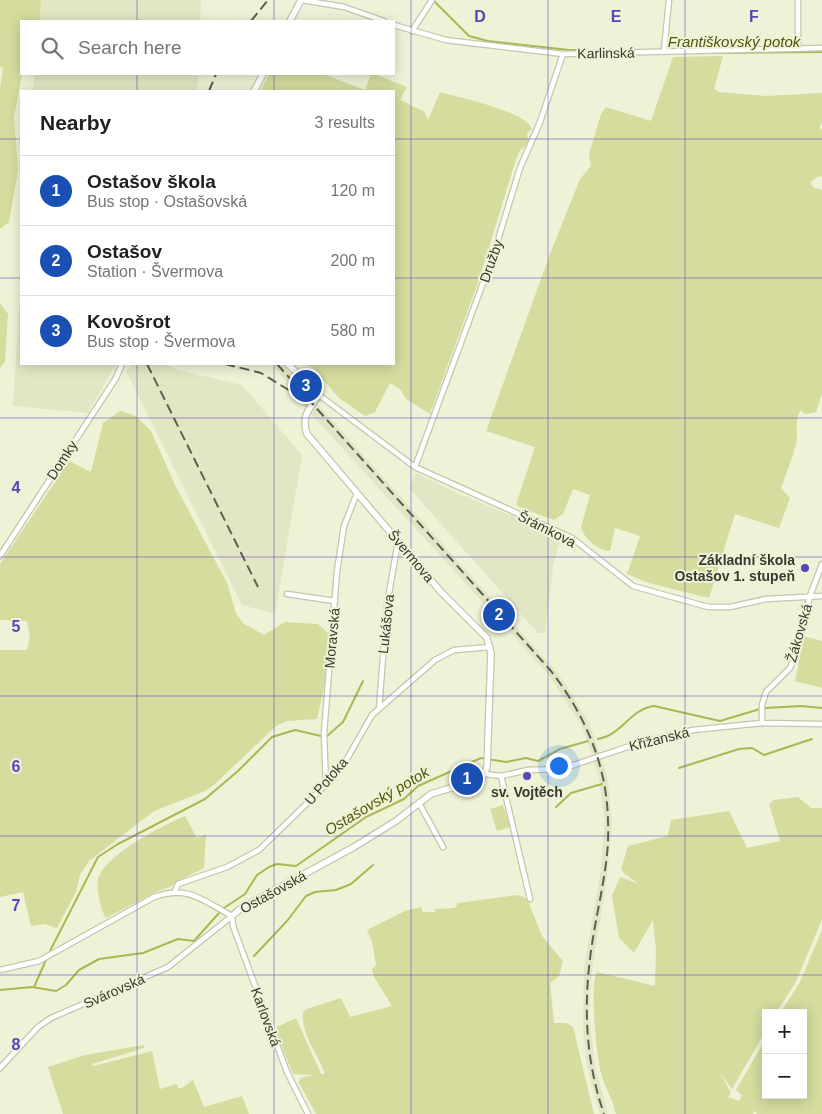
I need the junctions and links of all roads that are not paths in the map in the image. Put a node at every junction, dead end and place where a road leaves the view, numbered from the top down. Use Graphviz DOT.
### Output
graph roads {
  1 [pos="301,0"];
  2 [pos="432,0"];
  3 [pos="669,0"];
  4 [pos="798,0"];
  5 [pos="291,20"];
  6 [pos="381,20"];
  7 [pos="395,24"];
  8 [pos="412,31"];
  9 [pos="798,48"];
  10 [pos="822,48"];
  11 [pos="664,52"];
  12 [pos="563,54"];
  13 [pos="262,75"];
  14 [pos="254,90"];
  15 [pos="122,365"];
  16 [pos="289,365"];
  17 [pos="319,395"];
  18 [pos="414,467"];
  19 [pos="357,493"];
  20 [pos="398,541"];
  21 [pos="0,556"];
  22 [pos="822,564"];
  23 [pos="287,594"];
  24 [pos="810,596"];
  25 [pos="822,596"];
  26 [pos="334,601"];
  27 [pos="490,647"];
  28 [pos="379,709"];
  29 [pos="762,723"];
  30 [pos="822,724"];
  31 [pos="485,774"];
  32 [pos="500,776"];
  33 [pos="326,785"];
  34 [pos="419,803"];
  35 [pos="443,847"];
  36 [pos="175,891"];
  37 [pos="530,899"];
  38 [pos="232,916"];
  39 [pos="0,970"];
  40 [pos="0,1068"];
  41 [pos="308,1114"];
  1 -- 5 [label="street"];
  1 -- 6 [label="street"];
  2 -- 8 [label="street"];
  3 -- 11 [label="street"];
  4 -- 9 [label="street"];
  7 -- 8 [label="street, Karlinská"];
  8 -- 12 [label="street, Karlinská"];
  9 -- 10 [label="street, Karlinská"];
  9 -- 11 [label="street, Karlinská"];
  11 -- 12 [label="street, Karlinská"];
  12 -- 18 [label="street, Družby"];
  13 -- 14 [label="street"];
  15 -- 21 [label="street, Domky"];
  16 -- 17 [label="street"];
  17 -- 18 [label="street, Šrámkova"];
  17 -- 19 [label="street, Švermova"];
  18 -- 24 [label="street, Šrámkova"];
  19 -- 20 [label="street, Švermova"];
  19 -- 26 [label="street, Moravská"];
  20 -- 27 [label="street, Švermova"];
  20 -- 28 [label="street, Lukášova"];
  22 -- 24 [label="street, Žákovská"];
  23 -- 26 [label="street"];
  24 -- 25 [label="street, Šrámkova"];
  24 -- 29 [label="street, Žákovská"];
  26 -- 33 [label="street, Moravská"];
  27 -- 28 [label="street, U Potoka"];
  27 -- 31 [label="street"];
  28 -- 33 [label="street, U Potoka"];
  29 -- 30 [label="street, Křižanská"];
  29 -- 32 [label="street, Křižanská"];
  31 -- 32 [label="street, Křižanská"];
  31 -- 34 [label="street, Ostašovská"];
  32 -- 37 [label="street"];
  33 -- 36 [label="street, U Potoka"];
  34 -- 35 [label="street"];
  34 -- 38 [label="street, Ostašovská"];
  36 -- 38 [label="street, Ostašovská"];
  36 -- 39 [label="street"];
  38 -- 40 [label="street, Svárovská"];
  38 -- 41 [label="street, Karlovská"];
}
